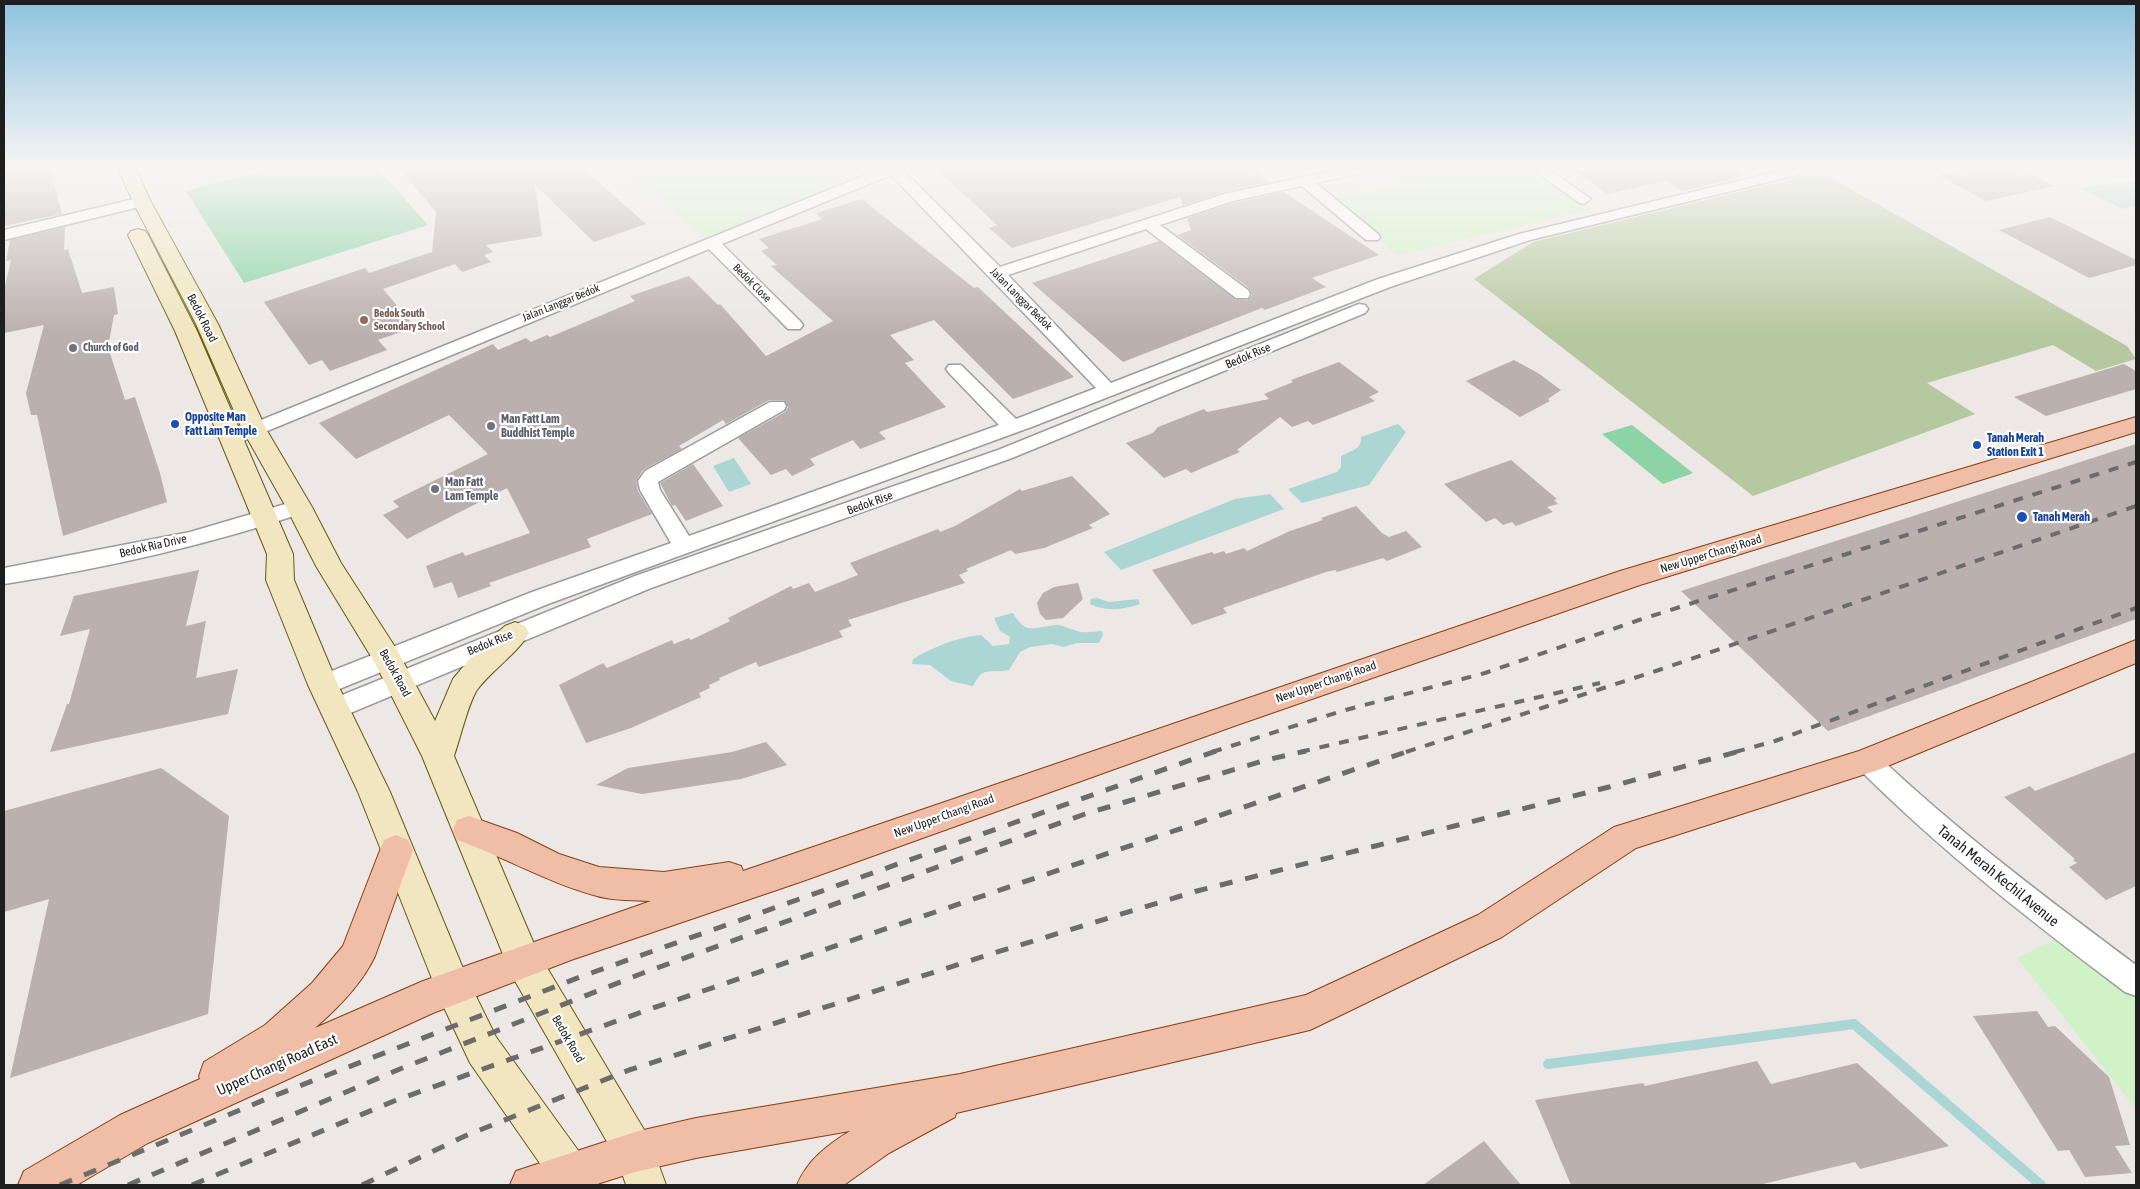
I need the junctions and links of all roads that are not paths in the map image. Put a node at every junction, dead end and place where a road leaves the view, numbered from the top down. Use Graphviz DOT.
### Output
graph roads {
  1 [pos="31,224"];
  2 [pos="139,224"];
  3 [pos="145,224"];
  4 [pos="755,224"];
  5 [pos="947,224"];
  6 [pos="1141,224"];
  7 [pos="1151,224"];
  8 [pos="1357,224"];
  9 [pos="1576,224"];
  10 [pos="4,235"];
  11 [pos="1372,237"];
  12 [pos="1525,237"];
  13 [pos="711,242"];
  14 [pos="995,274"];
  15 [pos="1373,287"];
  16 [pos="1404,290"];
  17 [pos="1242,294"];
  18 [pos="794,325"];
  19 [pos="955,369"];
  20 [pos="1108,390"];
  21 [pos="777,406"];
  22 [pos="1102,417"];
  23 [pos="2136,424"];
  24 [pos="1012,427"];
  25 [pos="254,430"];
  26 [pos="231,439"];
  27 [pos="299,507"];
  28 [pos="265,519"];
  29 [pos="684,546"];
  30 [pos="4,576"];
  31 [pos="515,633"];
  32 [pos="2136,651"];
  33 [pos="393,669"];
  34 [pos="329,697"];
  35 [pos="438,756"];
  36 [pos="1867,761"];
  37 [pos="469,830"];
  38 [pos="396,850"];
  39 [pos="803,866"];
  40 [pos="524,962"];
  41 [pos="2136,982"];
  42 [pos="452,987"];
  43 [pos="960,1093"];
  44 [pos="134,1129"];
  45 [pos="640,1169"];
  46 [pos="575,1178"];
  47 [pos="38,1185"];
  48 [pos="530,1185"];
  49 [pos="817,1185"];
  1 -- 10 [label="street"];
  2 -- 26 [label="main road, Bedok Road"];
  3 -- 25 [label="main road, Bedok Road"];
  4 -- 13 [label="street, Jalan Langgar Bedok"];
  5 -- 14 [label="street, Jalan Langgar Bedok"];
  6 -- 14 [label="street"];
  7 -- 17 [label="street"];
  8 -- 11 [label="street"];
  9 -- 12 [label="street, Bedok Rise"];
  12 -- 15 [label="street, Bedok Rise"];
  12 -- 16 [label="street, Bedok Rise"];
  13 -- 18 [label="street, Bedok Close"];
  13 -- 25 [label="street, Jalan Langgar Bedok"];
  14 -- 20 [label="street, Jalan Langgar Bedok"];
  15 -- 16 [label="street, Bedok Rise"];
  15 -- 20 [label="street, Bedok Rise"];
  16 -- 22 [label="street, Bedok Rise"];
  19 -- 24 [label="street"];
  20 -- 22 [label="street"];
  20 -- 24 [label="street, Bedok Rise"];
  21 -- 29 [label="street"];
  22 -- 31 [label="street, Bedok Rise"];
  23 -- 39 [label="main road, New Upper Changi Road"];
  24 -- 29 [label="street, Bedok Rise"];
  25 -- 26 [label="street, Jalan Langgar Bedok"];
  25 -- 27 [label="main road, Bedok Road"];
  26 -- 28 [label="main road, Bedok Road"];
  27 -- 28 [label="street, Bedok Ria Drive"];
  27 -- 33 [label="main road, Bedok Road"];
  28 -- 30 [label="street, Bedok Ria Drive"];
  28 -- 34 [label="main road, Bedok Road"];
  29 -- 33 [label="street, Bedok Rise"];
  31 -- 33 [label="street, Bedok Rise"];
  31 -- 35 [label="main road"];
  32 -- 36 [label="main road"];
  33 -- 34 [label="street, Bedok Rise"];
  33 -- 35 [label="main road, Bedok Road"];
  34 -- 38 [label="main road, Bedok Road"];
  35 -- 37 [label="main road, Bedok Road"];
  36 -- 41 [label="street, Tanah Merah Kechil Avenue"];
  36 -- 43 [label="main road"];
  37 -- 39 [label="main road"];
  37 -- 40 [label="main road, Bedok Road"];
  38 -- 42 [label="main road, Bedok Road"];
  38 -- 44 [label="main road"];
  39 -- 40 [label="main road, New Upper Changi Road"];
  40 -- 42 [label="main road, Upper Changi Road East"];
  40 -- 45 [label="main road, Bedok Road"];
  42 -- 44 [label="main road, Upper Changi Road East"];
  42 -- 46 [label="main road, Bedok Road"];
  43 -- 45 [label="main road"];
  43 -- 49 [label="main road"];
  44 -- 47 [label="main road, Upper Changi Road East"];
  45 -- 46 [label="main road"];
  46 -- 48 [label="main road"];
}
